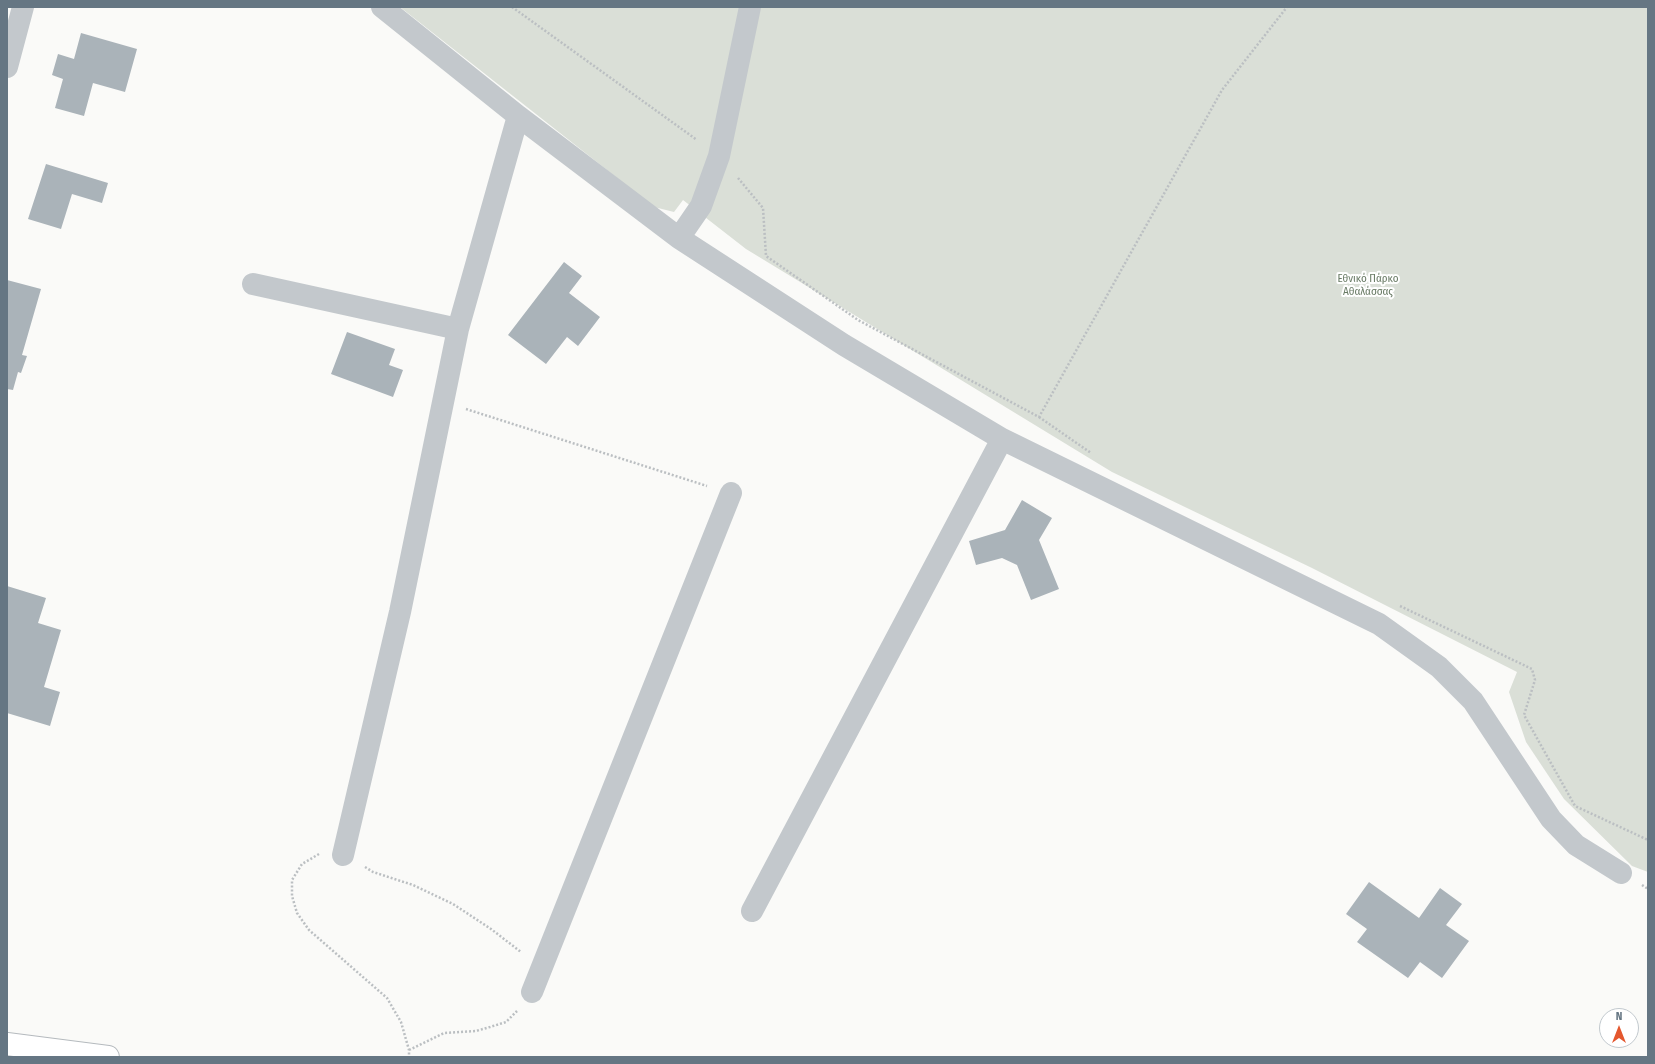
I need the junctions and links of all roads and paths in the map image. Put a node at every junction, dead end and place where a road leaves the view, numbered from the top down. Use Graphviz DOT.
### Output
graph roads {
  1 [pos="23,7"];
  2 [pos="382,7"];
  3 [pos="512,7"];
  4 [pos="750,7"];
  5 [pos="1287,7"];
  6 [pos="7,67"];
  7 [pos="518,116"];
  8 [pos="719,156"];
  9 [pos="679,238"];
  10 [pos="254,284"];
  11 [pos="458,329"];
  12 [pos="443,402"];
  13 [pos="1002,438"];
  14 [pos="731,493"];
  15 [pos="1524,715"];
  16 [pos="1648,840"];
  17 [pos="343,855"];
  18 [pos="1620,873"];
  19 [pos="752,911"];
  20 [pos="536,983"];
  21 [pos="7,1044"];
  22 [pos="409,1050"];
  23 [pos="108,1057"];
  24 [pos="409,1057"];
  1 -- 6 [label="street"];
  2 -- 7 [label="street"];
  3 -- 8 [label="path"];
  4 -- 8 [label="street"];
  5 -- 8 [label="path"];
  7 -- 9 [label="street"];
  7 -- 11 [label="street"];
  8 -- 9 [label="street"];
  9 -- 13 [label="street"];
  10 -- 11 [label="street"];
  11 -- 12 [label="street"];
  12 -- 14 [label="path"];
  12 -- 17 [label="street"];
  13 -- 18 [label="street"];
  13 -- 19 [label="street"];
  14 -- 20 [label="street"];
  15 -- 16 [label="path"];
  17 -- 20 [label="path"];
  17 -- 22 [label="path"];
  20 -- 22 [label="path"];
  21 -- 23 [label="main road"];
  22 -- 24 [label="path"];
}
